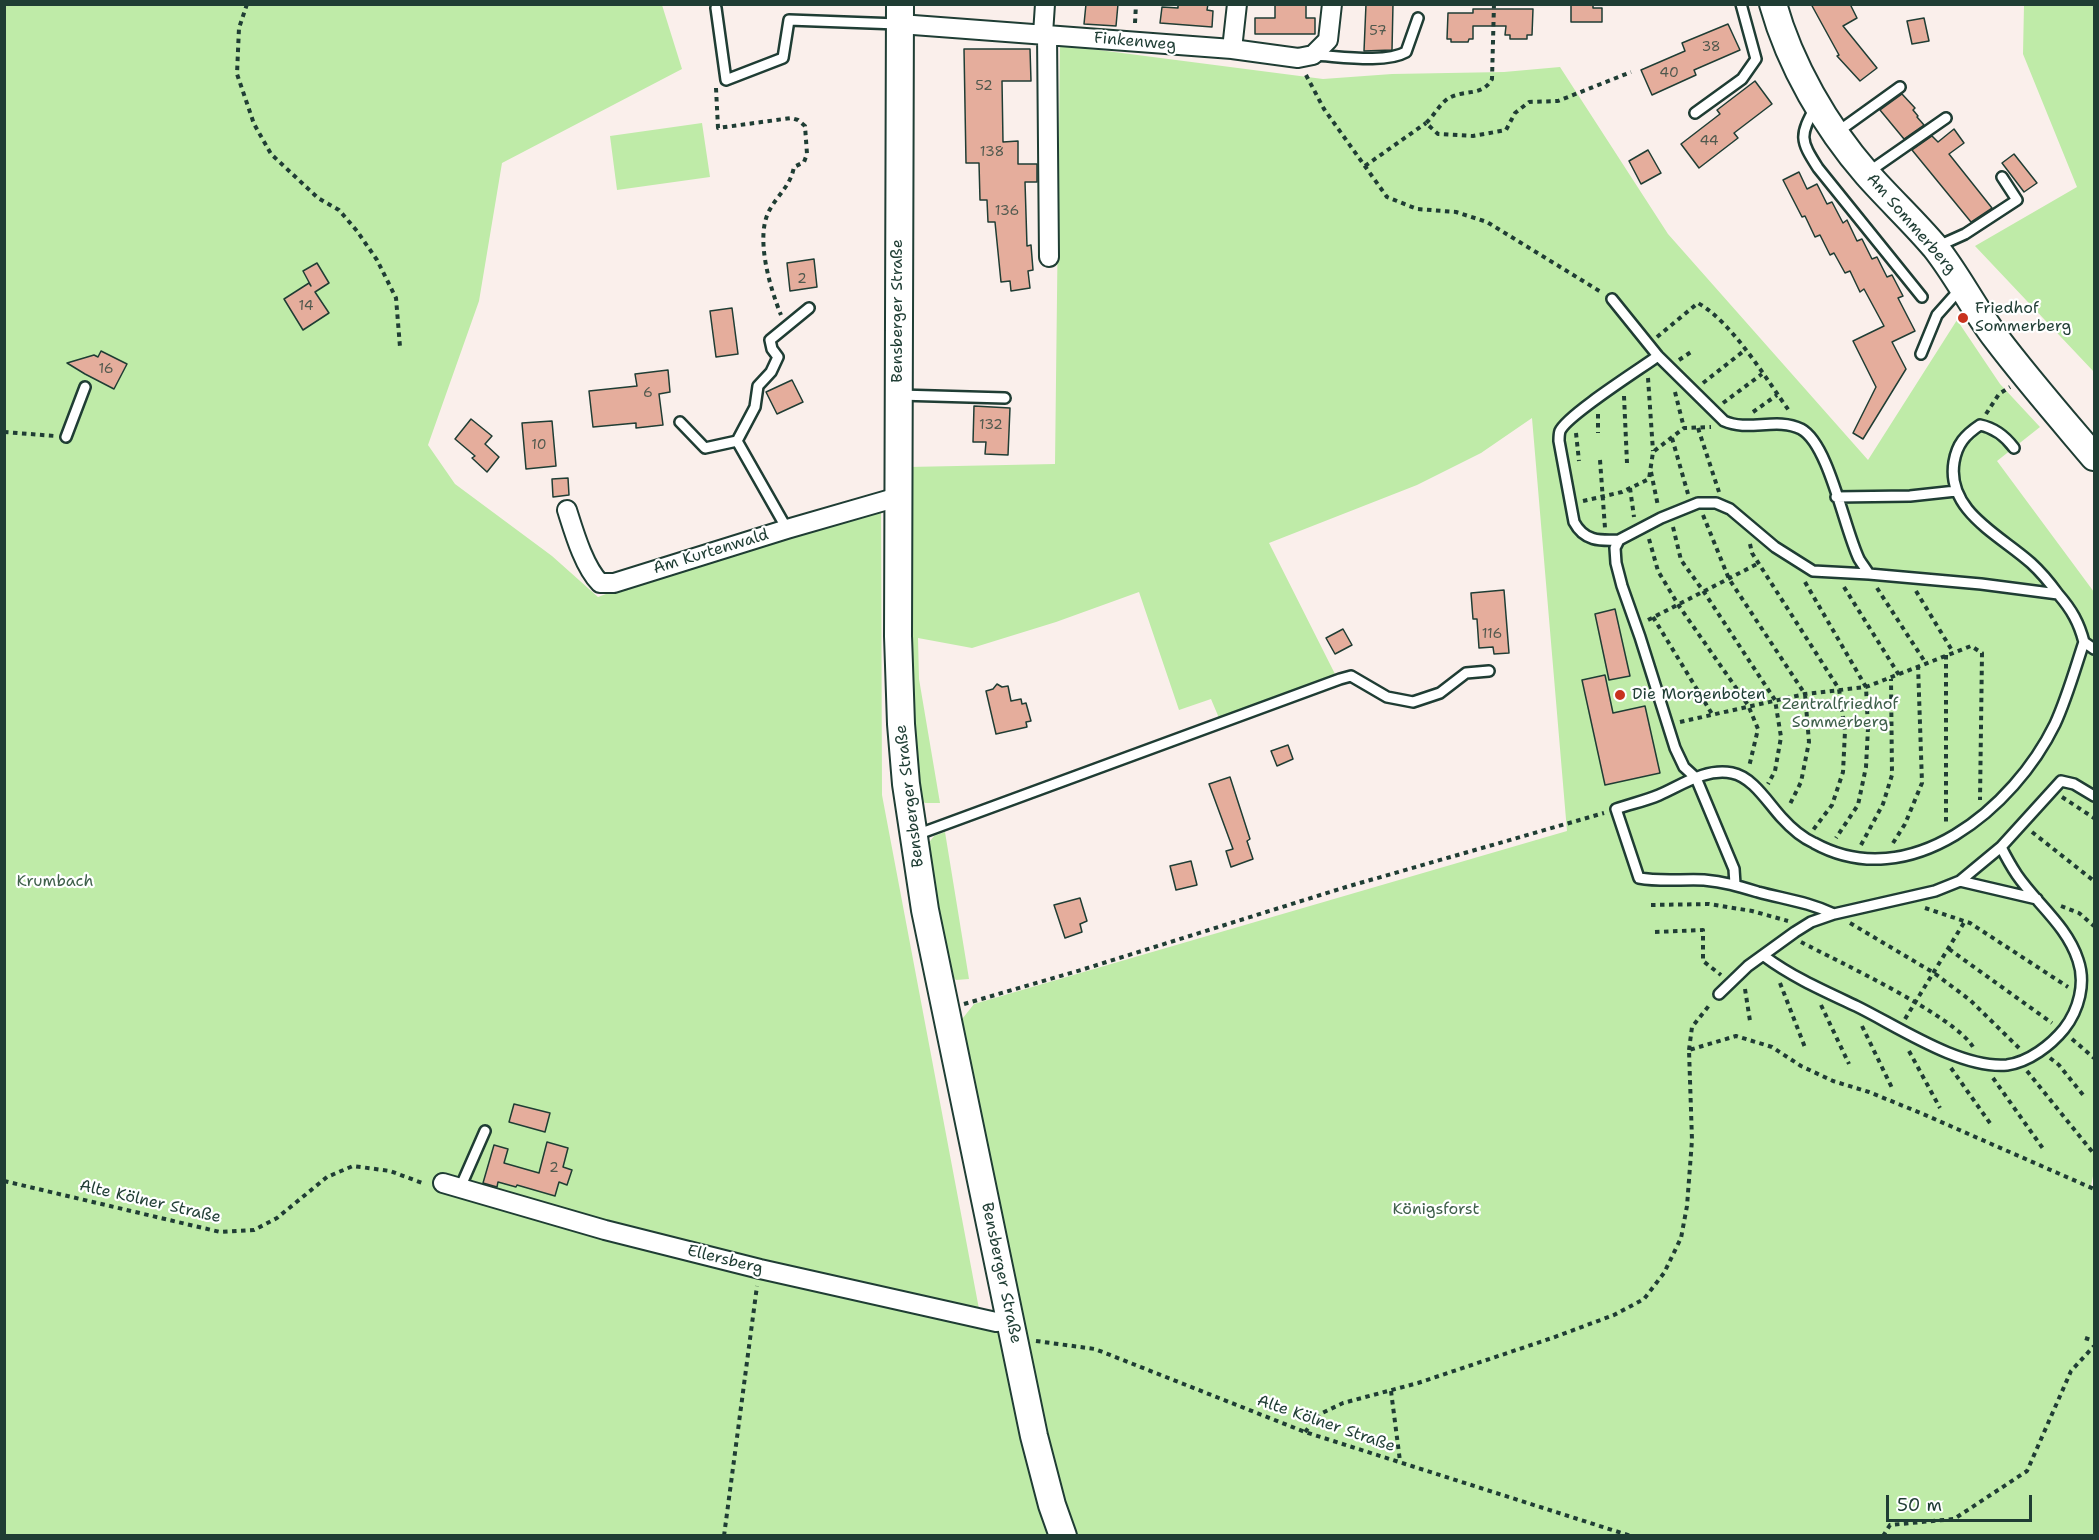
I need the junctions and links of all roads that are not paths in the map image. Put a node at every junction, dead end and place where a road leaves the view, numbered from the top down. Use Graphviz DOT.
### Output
graph roads {
  1 [pos="1045,4"];
  2 [pos="1237,4"];
  3 [pos="1332,4"];
  4 [pos="1742,4"];
  5 [pos="1776,6"];
  6 [pos="716,8"];
  7 [pos="900,14"];
  8 [pos="1418,18"];
  9 [pos="1045,34"];
  10 [pos="1232,50"];
  11 [pos="1305,57"];
  12 [pos="1900,87"];
  13 [pos="1817,104"];
  14 [pos="1695,113"];
  15 [pos="1946,118"];
  16 [pos="1836,133"];
  17 [pos="1866,173"];
  18 [pos="2002,177"];
  19 [pos="1935,247"];
  20 [pos="1050,257"];
  21 [pos="1963,285"];
  22 [pos="1922,297"];
  23 [pos="1612,299"];
  24 [pos="809,308"];
  25 [pos="1921,354"];
  26 [pos="1658,356"];
  27 [pos="85,387"];
  28 [pos="898,395"];
  29 [pos="1005,398"];
  30 [pos="680,422"];
  31 [pos="66,437"];
  32 [pos="737,441"];
  33 [pos="2014,448"];
  34 [pos="2094,457"];
  35 [pos="1956,490"];
  36 [pos="898,497"];
  37 [pos="1836,497"];
  38 [pos="567,510"];
  39 [pos="787,529"];
  40 [pos="1619,540"];
  41 [pos="1869,574"];
  42 [pos="2058,594"];
  43 [pos="2084,642"];
  44 [pos="2094,649"];
  45 [pos="1489,671"];
  46 [pos="1696,778"];
  47 [pos="2094,796"];
  48 [pos="914,836"];
  49 [pos="2001,848"];
  50 [pos="1960,881"];
  51 [pos="1735,884"];
  52 [pos="2040,902"];
  53 [pos="1834,914"];
  54 [pos="1764,956"];
  55 [pos="1719,994"];
  56 [pos="485,1131"];
  57 [pos="451,1185"];
  58 [pos="1012,1330"];
  59 [pos="1063,1536"];
  1 -- 9 [label="street"];
  2 -- 10 [label="street"];
  3 -- 11 [label="street"];
  4 -- 14 [label="lane"];
  5 -- 13 [label="main road, Am Sommerberg"];
  6 -- 7 [label="lane"];
  7 -- 9 [label="street, Finkenweg"];
  7 -- 28 [label="main road, Bensberger Straße"];
  8 -- 11 [label="lane"];
  9 -- 10 [label="street, Finkenweg"];
  9 -- 20 [label="street"];
  10 -- 11 [label="street, Finkenweg"];
  12 -- 16 [label="lane"];
  13 -- 16 [label="main road, Am Sommerberg"];
  13 -- 22 [label="lane"];
  15 -- 17 [label="lane"];
  16 -- 17 [label="main road, Am Sommerberg"];
  17 -- 19 [label="main road, Am Sommerberg"];
  18 -- 19 [label="lane"];
  19 -- 21 [label="main road, Am Sommerberg"];
  21 -- 25 [label="lane"];
  21 -- 34 [label="main road, Am Sommerberg"];
  23 -- 26 [label="lane"];
  24 -- 32 [label="lane"];
  26 -- 37 [label="lane"];
  26 -- 40 [label="lane"];
  27 -- 31 [label="lane"];
  28 -- 29 [label="lane"];
  28 -- 36 [label="main road, Bensberger Straße"];
  30 -- 32 [label="lane"];
  32 -- 39 [label="lane"];
  33 -- 35 [label="lane"];
  35 -- 37 [label="lane"];
  35 -- 42 [label="lane"];
  36 -- 39 [label="street, Am Kurtenwald"];
  36 -- 48 [label="main road, Bensberger Straße"];
  37 -- 41 [label="lane"];
  38 -- 39 [label="street, Am Kurtenwald"];
  40 -- 41 [label="lane"];
  40 -- 46 [label="lane"];
  41 -- 42 [label="lane"];
  42 -- 43 [label="lane"];
  43 -- 44 [label="lane"];
  43 -- 46 [label="lane"];
  45 -- 48 [label="lane"];
  46 -- 51 [label="lane"];
  46 -- 51 [label="lane"];
  47 -- 49 [label="lane"];
  48 -- 58 [label="main road, Bensberger Straße"];
  49 -- 50 [label="lane"];
  49 -- 52 [label="lane"];
  50 -- 52 [label="lane"];
  50 -- 53 [label="lane"];
  51 -- 53 [label="lane"];
  52 -- 54 [label="lane"];
  53 -- 54 [label="lane"];
  54 -- 55 [label="lane"];
  56 -- 57 [label="lane"];
  57 -- 58 [label="street, Ellersberg"];
  58 -- 59 [label="main road, Bensberger Straße"];
}
